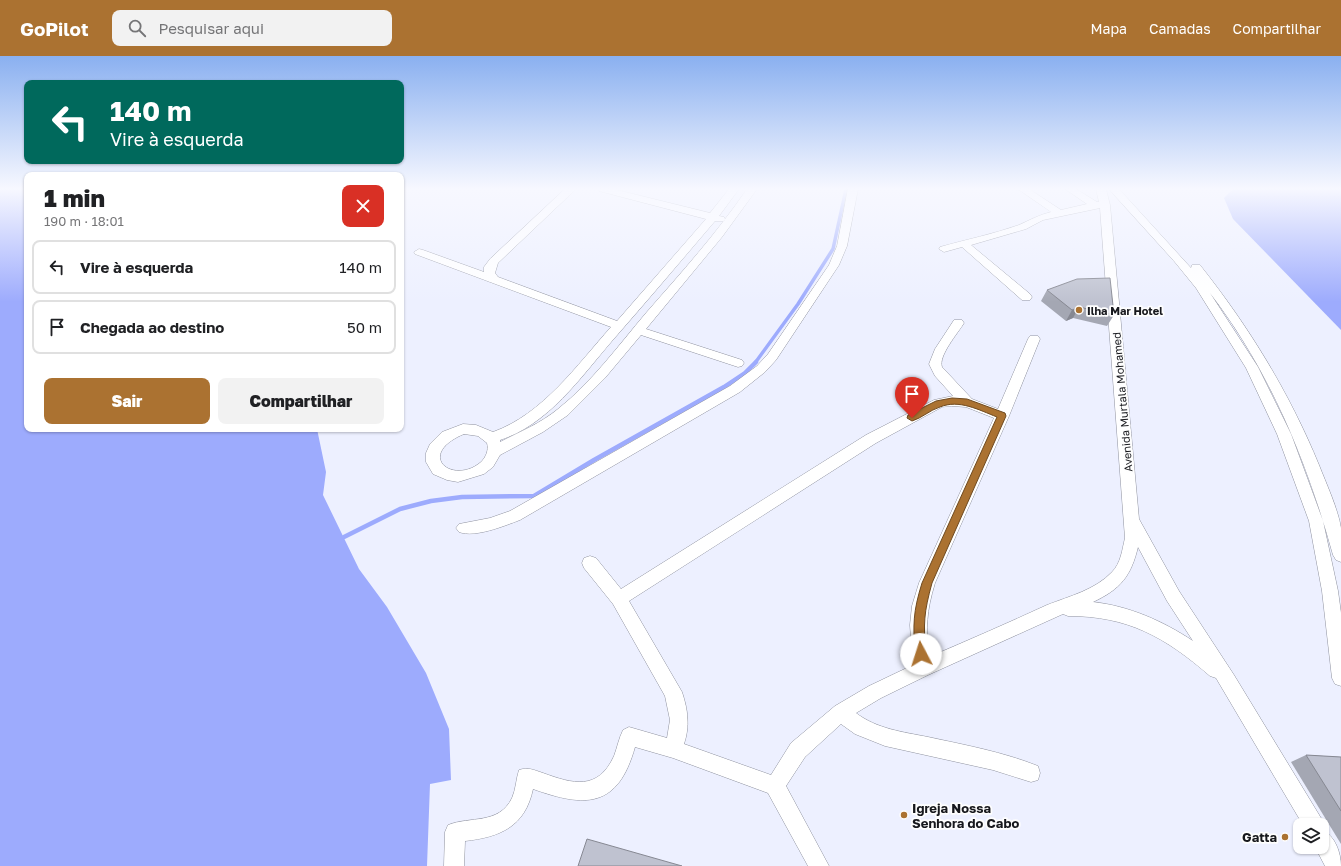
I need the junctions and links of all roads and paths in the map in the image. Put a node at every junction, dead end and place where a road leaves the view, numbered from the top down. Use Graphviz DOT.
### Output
graph roads {
  1 [pos="531,227"];
  2 [pos="705,227"];
  3 [pos="724,227"];
  4 [pos="846,227"];
  5 [pos="1019,227"];
  6 [pos="1102,227"];
  7 [pos="1149,227"];
  8 [pos="1161,227"];
  9 [pos="964,243"];
  10 [pos="944,249"];
  11 [pos="419,252"];
  12 [pos="494,280"];
  13 [pos="1026,297"];
  14 [pos="958,323"];
  15 [pos="619,326"];
  16 [pos="638,330"];
  17 [pos="1034,339"];
  18 [pos="738,363"];
  19 [pos="967,402"];
  20 [pos="1002,416"];
  21 [pos="1132,520"];
  22 [pos="464,528"];
  23 [pos="1341,555"];
  24 [pos="590,563"];
  25 [pos="619,599"];
  26 [pos="1057,609"];
  27 [pos="922,669"];
  28 [pos="1341,678"];
  29 [pos="1228,681"];
  30 [pos="841,712"];
  31 [pos="673,749"];
  32 [pos="1031,773"];
  33 [pos="775,786"];
  34 [pos="1310,818"];
  35 [pos="1329,853"];
  36 [pos="454,866"];
  37 [pos="819,866"];
  38 [pos="1336,866"];
  1 -- 12 [label="street"];
  2 -- 15 [label="street"];
  3 -- 16 [label="street"];
  4 -- 22 [label="street"];
  5 -- 9 [label="street"];
  6 -- 21 [label="street, Avenida Murtala Mohamed"];
  7 -- 28 [label="street"];
  8 -- 23 [label="street"];
  9 -- 10 [label="street"];
  9 -- 13 [label="street"];
  11 -- 12 [label="street"];
  12 -- 15 [label="street"];
  14 -- 19 [label="street"];
  15 -- 16 [label="street"];
  16 -- 18 [label="street"];
  17 -- 20 [label="street"];
  19 -- 20 [label="street"];
  19 -- 25 [label="street"];
  20 -- 27 [label="street"];
  21 -- 26 [label="street, Avenida Murtala Mohamed"];
  21 -- 29 [label="street"];
  24 -- 25 [label="street"];
  25 -- 31 [label="street"];
  26 -- 27 [label="street, Avenida Murtala Mohamed"];
  26 -- 29 [label="street"];
  27 -- 30 [label="street, Avenida Murtala Mohamed"];
  29 -- 34 [label="street"];
  30 -- 32 [label="street"];
  30 -- 33 [label="street, Avenida Murtala Mohamed"];
  31 -- 33 [label="street"];
  31 -- 36 [label="street"];
  33 -- 37 [label="street"];
  35 -- 38 [label="street"];
}
